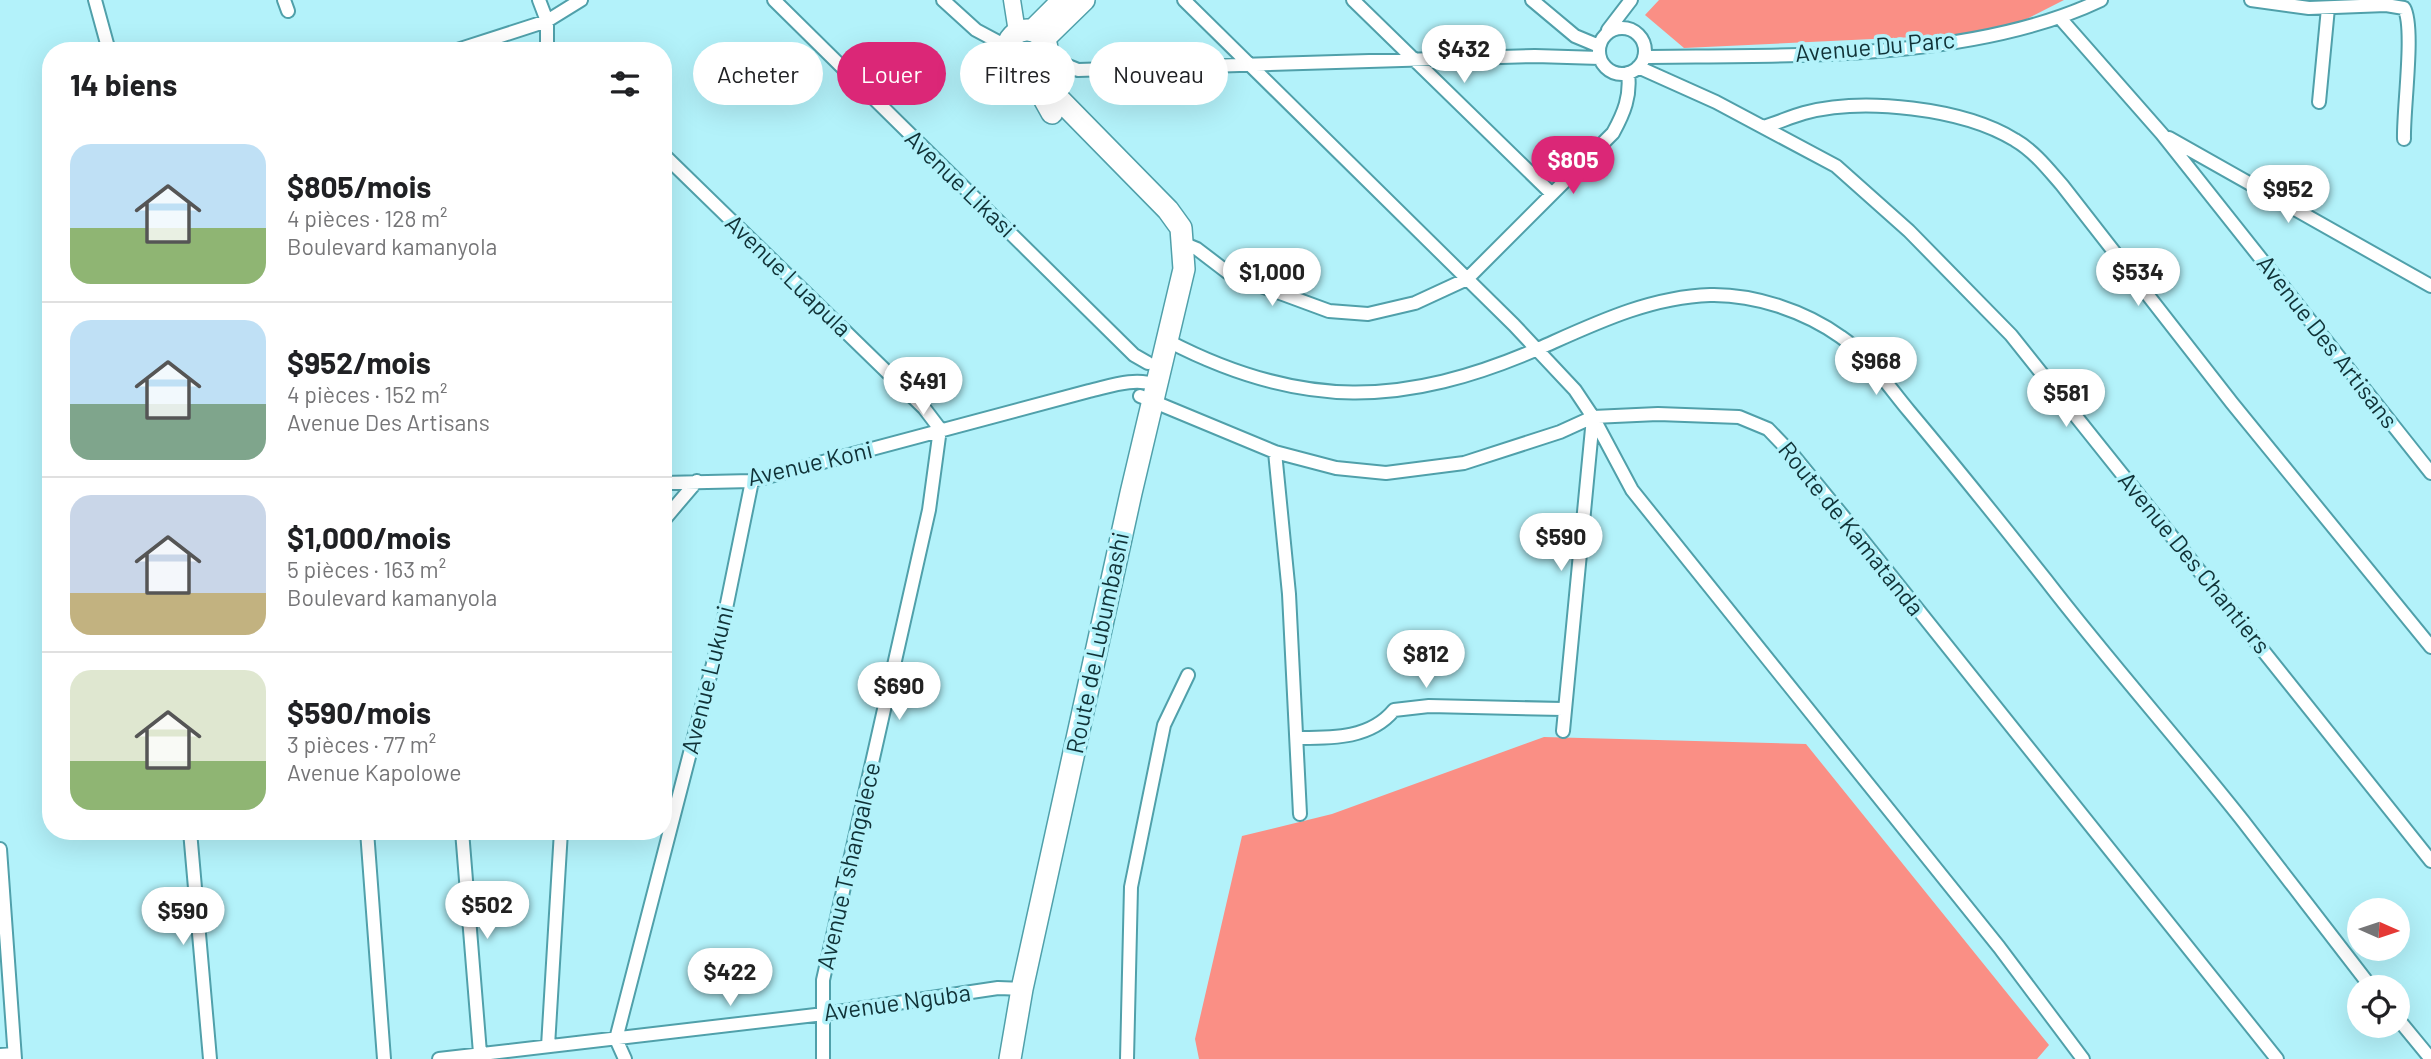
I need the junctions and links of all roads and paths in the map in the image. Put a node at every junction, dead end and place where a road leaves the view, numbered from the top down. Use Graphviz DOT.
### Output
graph roads {
  1 [pos="95,0"];
  2 [pos="539,0"];
  3 [pos="581,0"];
  4 [pos="774,0"];
  5 [pos="943,0"];
  6 [pos="1012,0"];
  7 [pos="1063,0"];
  8 [pos="1084,0"];
  9 [pos="1184,0"];
  10 [pos="1353,0"];
  11 [pos="1532,0"];
  12 [pos="1631,0"];
  13 [pos="2101,0"];
  14 [pos="2251,0"];
  15 [pos="2328,8"];
  16 [pos="2060,18"];
  17 [pos="547,21"];
  18 [pos="107,42"];
  19 [pos="482,42"];
  20 [pos="549,42"];
  21 [pos="1013,42"];
  22 [pos="1029,42"];
  23 [pos="1035,42"];
  24 [pos="1038,42"];
  25 [pos="1601,46"];
  26 [pos="1416,61"];
  27 [pos="1250,63"];
  28 [pos="1636,66"];
  29 [pos="1075,69"];
  30 [pos="2319,102"];
  31 [pos="1050,105"];
  32 [pos="1763,127"];
  33 [pos="2162,134"];
  34 [pos="2404,139"];
  35 [pos="672,163"];
  36 [pos="1552,194"];
  37 [pos="1177,236"];
  38 [pos="1466,279"];
  39 [pos="2431,286"];
  40 [pos="1168,341"];
  41 [pos="1537,349"];
  42 [pos="1148,385"];
  43 [pos="1593,417"];
  44 [pos="940,429"];
  45 [pos="1235,438"];
  46 [pos="1275,452"];
  47 [pos="2431,473"];
  48 [pos="752,481"];
  49 [pos="690,482"];
  50 [pos="672,483"];
  51 [pos="672,508"];
  52 [pos="2431,647"];
  53 [pos="1188,675"];
  54 [pos="1563,709"];
  55 [pos="1563,731"];
  56 [pos="1297,738"];
  57 [pos="1300,814"];
  58 [pos="672,822"];
  59 [pos="191,840"];
  60 [pos="368,840"];
  61 [pos="463,840"];
  62 [pos="560,840"];
  63 [pos="667,840"];
  64 [pos="0,849"];
  65 [pos="2431,861"];
  66 [pos="2362,975"];
  67 [pos="1015,989"];
  68 [pos="824,1014"];
  69 [pos="6,1022"];
  70 [pos="2410,1034"];
  71 [pos="616,1039"];
  72 [pos="548,1046"];
  73 [pos="480,1053"];
  74 [pos="0,1055"];
  75 [pos="15,1056"];
  76 [pos="210,1059"];
  77 [pos="384,1059"];
  78 [pos="439,1059"];
  79 [pos="625,1059"];
  80 [pos="823,1059"];
  81 [pos="998,1059"];
  82 [pos="1010,1059"];
  83 [pos="1127,1059"];
  84 [pos="2083,1059"];
  85 [pos="2277,1059"];
  86 [pos="2431,1059"];
  1 -- 18 [label="street"];
  2 -- 17 [label="street"];
  3 -- 17 [label="street"];
  4 -- 42 [label="street, Avenue Likasi"];
  5 -- 21 [label="street"];
  6 -- 22 [label="main road"];
  7 -- 23 [label="highway"];
  8 -- 24 [label="highway"];
  9 -- 27 [label="street"];
  10 -- 26 [label="street"];
  11 -- 25 [label="street"];
  12 -- 25 [label="street"];
  13 -- 16 [label="street, Avenue Du Parc"];
  14 -- 15 [label="street"];
  15 -- 30 [label="street"];
  15 -- 34 [label="street"];
  16 -- 28 [label="street, Avenue Du Parc"];
  16 -- 33 [label="street, Avenue Des Artisans"];
  17 -- 19 [label="street"];
  17 -- 20 [label="street"];
  25 -- 26 [label="street"];
  25 -- 28 [label="street"];
  25 -- 28 [label="street"];
  26 -- 27 [label="street"];
  26 -- 36 [label="street"];
  27 -- 29 [label="street"];
  27 -- 38 [label="street"];
  28 -- 32 [label="street, Avenue Des Chantiers"];
  28 -- 36 [label="street"];
  31 -- 37 [label="highway"];
  32 -- 52 [label="street"];
  32 -- 65 [label="street, Avenue Des Chantiers"];
  33 -- 39 [label="street"];
  33 -- 47 [label="street, Avenue Des Artisans"];
  35 -- 44 [label="street, Avenue Luapula"];
  36 -- 38 [label="street"];
  37 -- 38 [label="street"];
  37 -- 40 [label="highway, Route de Lubumbashi"];
  37 -- 42 [label="highway, Route de Lubumbashi"];
  38 -- 41 [label="street"];
  40 -- 41 [label="street"];
  40 -- 42 [label="highway, Route de Lubumbashi"];
  41 -- 43 [label="street"];
  41 -- 66 [label="street"];
  42 -- 44 [label="street, Avenue Koni"];
  42 -- 45 [label="street, Avenue Likasi"];
  42 -- 67 [label="highway, Route de Lubumbashi"];
  43 -- 46 [label="street, Route de Kamatanda"];
  43 -- 54 [label="street"];
  43 -- 84 [label="street"];
  43 -- 85 [label="street, Route de Kamatanda"];
  44 -- 48 [label="street, Avenue Koni"];
  44 -- 68 [label="street, Avenue Tshangalece"];
  45 -- 46 [label="street, Route de Kamatanda"];
  46 -- 56 [label="street"];
  48 -- 49 [label="street, Avenue Koni"];
  48 -- 58 [label="street, Avenue Lukuni"];
  49 -- 50 [label="street, Avenue Koni"];
  49 -- 51 [label="street"];
  53 -- 83 [label="street"];
  54 -- 55 [label="street"];
  54 -- 56 [label="street"];
  56 -- 57 [label="street"];
  59 -- 76 [label="street"];
  60 -- 77 [label="street"];
  61 -- 73 [label="street"];
  62 -- 72 [label="street"];
  63 -- 71 [label="street, Avenue Lukuni"];
  64 -- 69 [label="street"];
  67 -- 68 [label="street, Avenue Nguba"];
  67 -- 81 [label="highway, Route de Lubumbashi"];
  67 -- 82 [label="highway, Route de Lubumbashi"];
  68 -- 71 [label="street, Avenue Nguba"];
  68 -- 80 [label="street, Avenue Tshangalece"];
  69 -- 75 [label="street"];
  70 -- 86 [label="street"];
  71 -- 72 [label="street, Avenue Nguba"];
  71 -- 79 [label="street"];
  72 -- 73 [label="street, Avenue Nguba"];
  73 -- 78 [label="street, Avenue Nguba"];
  74 -- 75 [label="street"];
}
